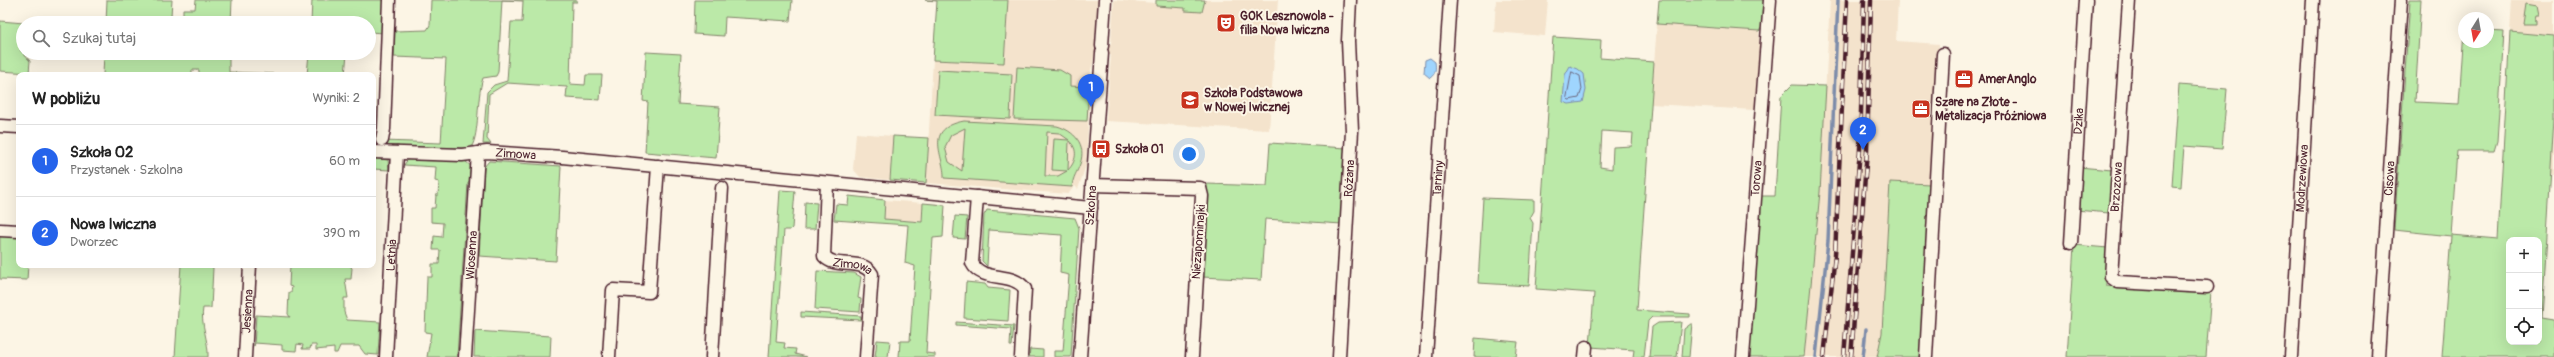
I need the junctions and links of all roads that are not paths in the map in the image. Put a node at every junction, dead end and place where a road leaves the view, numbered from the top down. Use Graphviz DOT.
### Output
graph roads {
  1 [pos="389,0"];
  2 [pos="1105,0"];
  3 [pos="1350,0"];
  4 [pos="1450,0"];
  5 [pos="1770,0"];
  6 [pos="2086,0"];
  7 [pos="2129,0"];
  8 [pos="2313,0"];
  9 [pos="2401,0"];
  10 [pos="1942,54"];
  11 [pos="0,126"];
  12 [pos="16,127"];
  13 [pos="382,140"];
  14 [pos="376,152"];
  15 [pos="397,153"];
  16 [pos="478,153"];
  17 [pos="658,166"];
  18 [pos="827,183"];
  19 [pos="1092,185"];
  20 [pos="722,188"];
  21 [pos="977,197"];
  22 [pos="1091,208"];
  23 [pos="0,230"];
  24 [pos="16,231"];
  25 [pos="2071,243"];
  26 [pos="250,268"];
  27 [pos="2207,287"];
  28 [pos="245,357"];
  29 [pos="386,357"];
  30 [pos="465,357"];
  31 [pos="609,357"];
  32 [pos="712,357"];
  33 [pos="866,357"];
  34 [pos="1021,357"];
  35 [pos="1080,357"];
  36 [pos="1192,357"];
  37 [pos="1339,357"];
  38 [pos="1426,357"];
  39 [pos="1743,357"];
  40 [pos="1926,357"];
  41 [pos="2291,357"];
  42 [pos="2378,357"];
  1 -- 13 [label="street"];
  2 -- 19 [label="street, Szkolna"];
  3 -- 37 [label="street, Różana"];
  4 -- 38 [label="street, Tarniny"];
  5 -- 39 [label="street, Torowa"];
  6 -- 25 [label="street, Dzika"];
  7 -- 27 [label="street, Brzozowa"];
  8 -- 41 [label="street, Modrzewiowa"];
  9 -- 42 [label="street, Cisowa"];
  10 -- 40 [label="street"];
  11 -- 12 [label="street"];
  14 -- 15 [label="street, Zimowa"];
  15 -- 16 [label="street, Zimowa"];
  15 -- 29 [label="street, Letnia"];
  16 -- 17 [label="street, Zimowa"];
  16 -- 30 [label="street, Wiosenna"];
  17 -- 18 [label="street, Zimowa"];
  17 -- 31 [label="street"];
  18 -- 21 [label="street, Zimowa"];
  18 -- 33 [label="street, Zimowa"];
  19 -- 22 [label="street, Szkolna"];
  19 -- 36 [label="street, Niezapominajki"];
  20 -- 32 [label="street"];
  21 -- 22 [label="street, Zimowa"];
  21 -- 34 [label="street"];
  22 -- 35 [label="street, Szkolna"];
  23 -- 24 [label="street"];
  26 -- 28 [label="street, Jesienna"];
}
